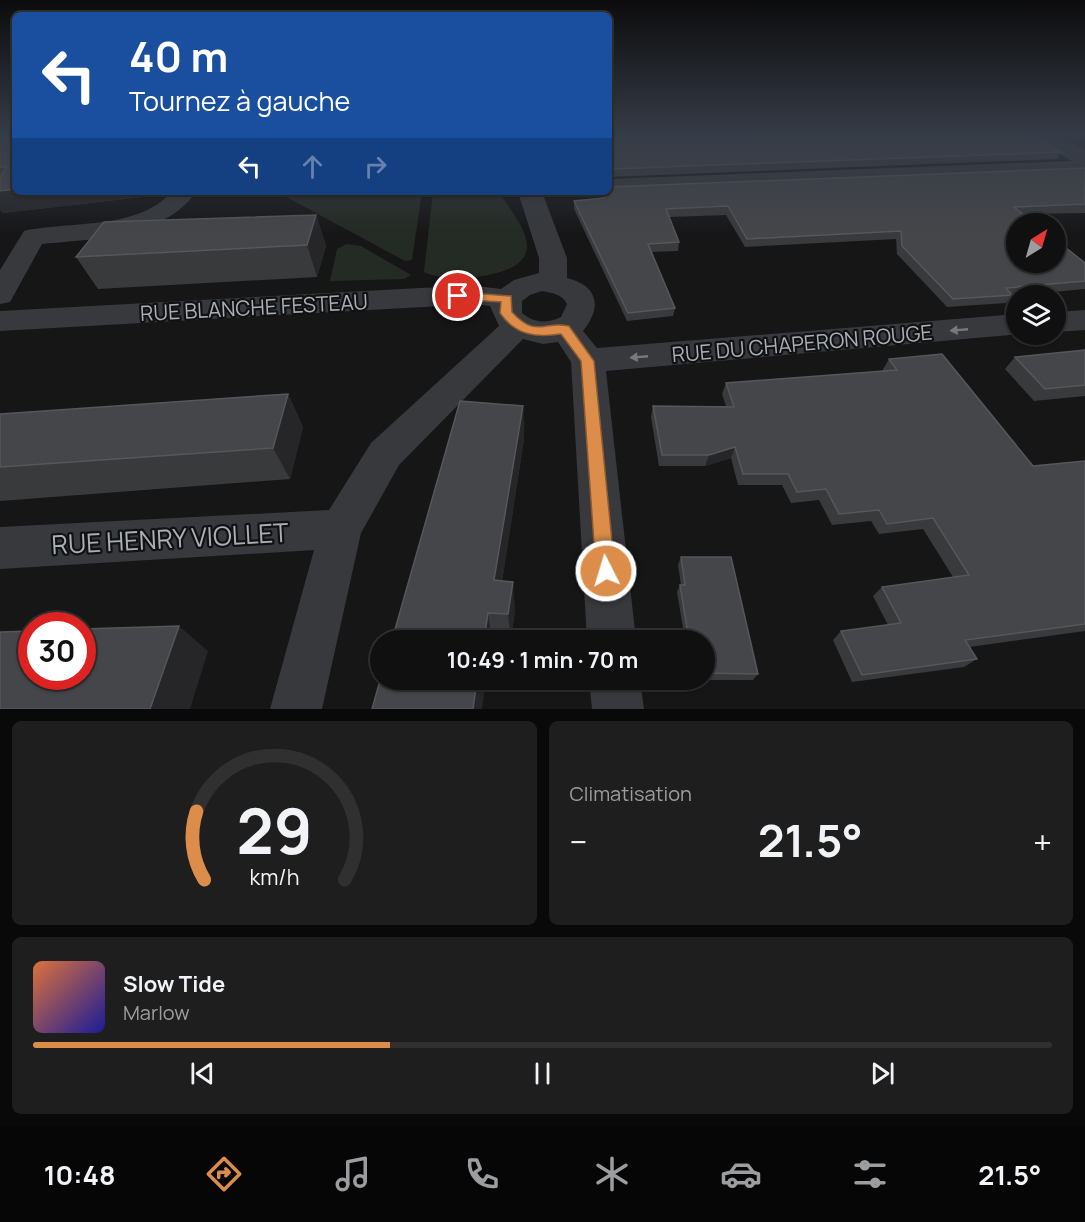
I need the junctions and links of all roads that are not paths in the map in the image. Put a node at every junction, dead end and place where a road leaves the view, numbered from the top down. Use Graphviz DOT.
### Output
graph roads {
  1 [pos="1058,168"];
  2 [pos="612,186"];
  3 [pos="181,195"];
  4 [pos="531,195"];
  5 [pos="553,282"];
  6 [pos="0,295"];
  7 [pos="513,313"];
  8 [pos="1085,320"];
  9 [pos="0,321"];
  10 [pos="1066,321"];
  11 [pos="1006,326"];
  12 [pos="565,329"];
  13 [pos="588,361"];
  14 [pos="340,529"];
  15 [pos="0,548"];
  16 [pos="611,630"];
  17 [pos="616,690"];
  18 [pos="296,709"];
  19 [pos="618,709"];
  1 -- 2 [label="street"];
  3 -- 6 [label="street"];
  4 -- 5 [label="street"];
  5 -- 7 [label="street"];
  5 -- 12 [label="street"];
  7 -- 9 [label="street, RUE BLANCHE FESTEAU"];
  7 -- 12 [label="street"];
  7 -- 14 [label="street"];
  8 -- 10 [label="street"];
  11 -- 13 [label="street, RUE DU CHAPERON ROUGE, one-way"];
  12 -- 13 [label="street"];
  13 -- 16 [label="street"];
  14 -- 15 [label="street, RUE HENRY VIOLLET"];
  14 -- 18 [label="street"];
  17 -- 19 [label="street"];
}
